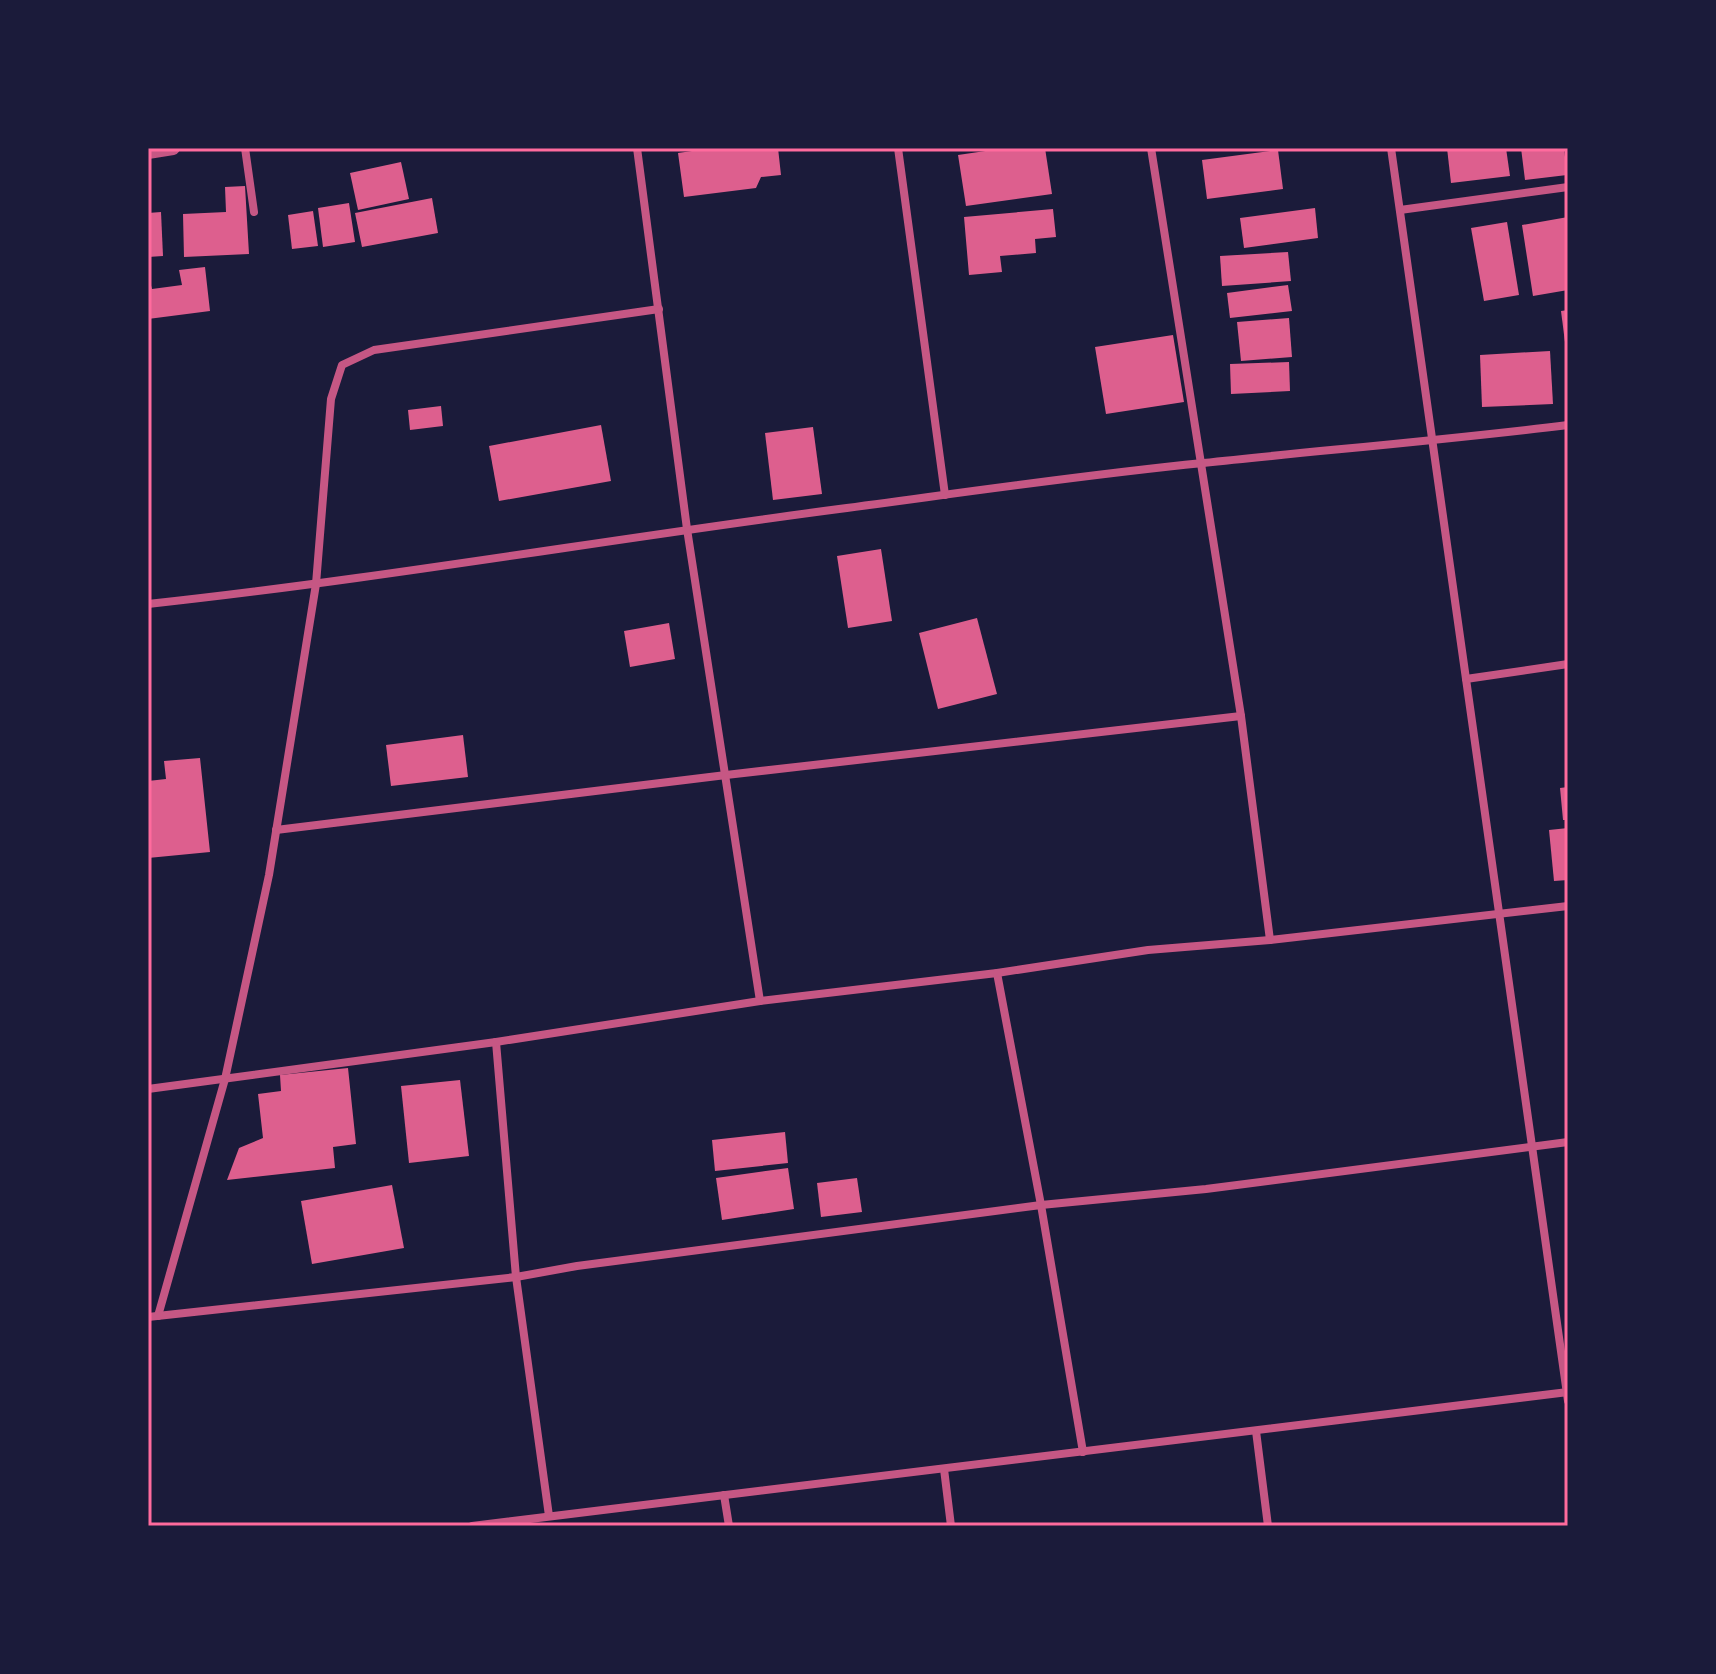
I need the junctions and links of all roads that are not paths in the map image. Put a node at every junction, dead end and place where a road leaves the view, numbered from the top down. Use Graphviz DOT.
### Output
graph roads {
  1 [pos="173,148"];
  2 [pos="245,148"];
  3 [pos="637,148"];
  4 [pos="898,148"];
  5 [pos="1151,148"];
  6 [pos="1391,148"];
  7 [pos="148,152"];
  8 [pos="1568,187"];
  9 [pos="1400,210"];
  10 [pos="254,212"];
  11 [pos="659,309"];
  12 [pos="1568,425"];
  13 [pos="1433,441"];
  14 [pos="1202,463"];
  15 [pos="945,495"];
  16 [pos="687,529"];
  17 [pos="316,584"];
  18 [pos="148,604"];
  19 [pos="1568,664"];
  20 [pos="1466,679"];
  21 [pos="1241,716"];
  22 [pos="726,775"];
  23 [pos="276,830"];
  24 [pos="1568,906"];
  25 [pos="1499,914"];
  26 [pos="1270,940"];
  27 [pos="997,973"];
  28 [pos="760,1001"];
  29 [pos="496,1042"];
  30 [pos="225,1079"];
  31 [pos="148,1089"];
  32 [pos="1568,1142"];
  33 [pos="1532,1146"];
  34 [pos="1041,1205"];
  35 [pos="516,1277"];
  36 [pos="158,1316"];
  37 [pos="148,1317"];
  38 [pos="1568,1395"];
  39 [pos="1256,1431"];
  40 [pos="1083,1452"];
  41 [pos="944,1469"];
  42 [pos="724,1495"];
  43 [pos="549,1516"];
  44 [pos="472,1526"];
  45 [pos="729,1526"];
  46 [pos="951,1526"];
  47 [pos="1268,1526"];
  1 -- 7 [label="street"];
  2 -- 10 [label="street"];
  3 -- 11 [label="street"];
  4 -- 15 [label="street"];
  5 -- 14 [label="street"];
  6 -- 9 [label="street"];
  8 -- 9 [label="street"];
  9 -- 13 [label="street"];
  11 -- 16 [label="street"];
  11 -- 17 [label="street"];
  12 -- 13 [label="street"];
  13 -- 14 [label="street"];
  13 -- 20 [label="street"];
  14 -- 15 [label="street"];
  14 -- 21 [label="street"];
  15 -- 16 [label="street"];
  16 -- 17 [label="street"];
  16 -- 22 [label="street"];
  17 -- 18 [label="street"];
  17 -- 23 [label="street"];
  19 -- 20 [label="street"];
  20 -- 25 [label="street"];
  21 -- 22 [label="street"];
  21 -- 26 [label="street"];
  22 -- 23 [label="street"];
  22 -- 28 [label="street"];
  23 -- 30 [label="street"];
  24 -- 25 [label="street"];
  25 -- 26 [label="street"];
  25 -- 33 [label="street"];
  26 -- 27 [label="street"];
  27 -- 28 [label="street"];
  27 -- 34 [label="street"];
  28 -- 29 [label="street"];
  29 -- 30 [label="street"];
  29 -- 35 [label="street"];
  30 -- 31 [label="street"];
  30 -- 36 [label="street"];
  32 -- 33 [label="street"];
  33 -- 34 [label="street"];
  33 -- 38 [label="street"];
  34 -- 35 [label="street"];
  34 -- 40 [label="street"];
  35 -- 36 [label="street"];
  35 -- 43 [label="street"];
  36 -- 37 [label="street"];
  38 -- 39 [label="street"];
  39 -- 40 [label="street"];
  39 -- 47 [label="street"];
  40 -- 41 [label="street"];
  41 -- 42 [label="street"];
  41 -- 46 [label="street"];
  42 -- 43 [label="street"];
  42 -- 45 [label="street"];
  43 -- 44 [label="street"];
}
